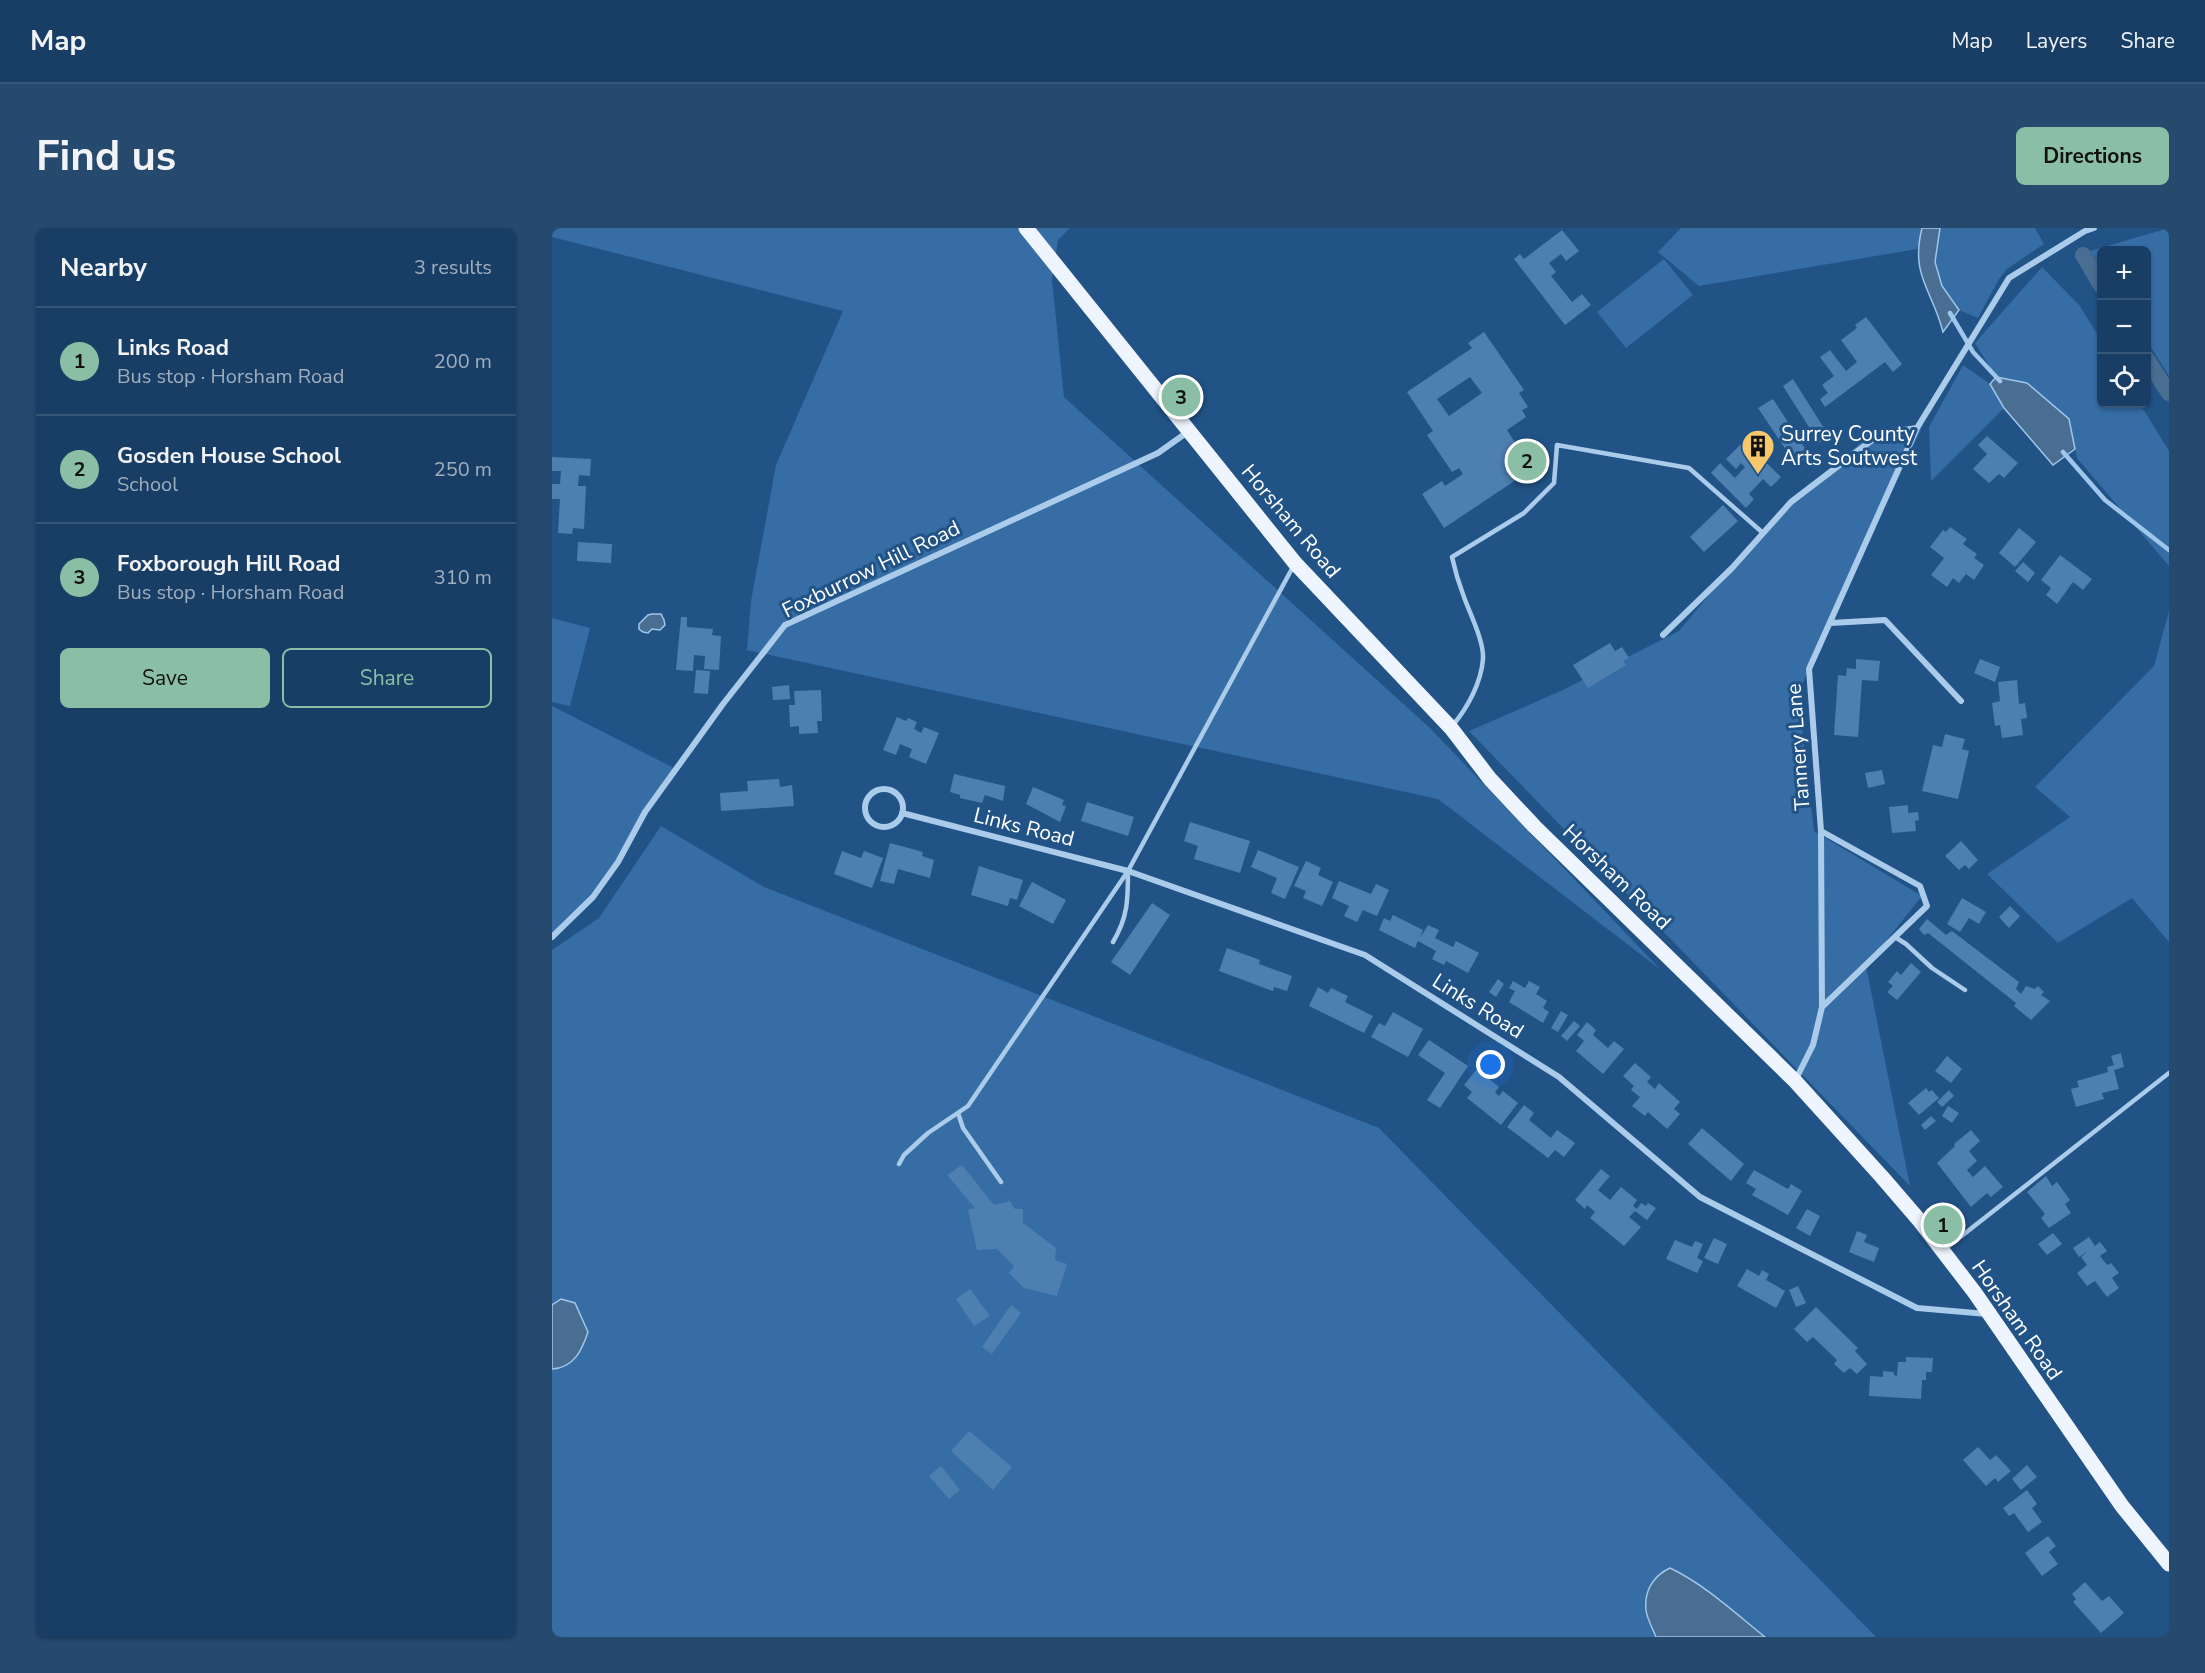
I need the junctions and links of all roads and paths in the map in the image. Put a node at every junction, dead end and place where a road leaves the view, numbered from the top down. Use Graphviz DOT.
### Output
graph roads {
  1 [pos="1026,228"];
  2 [pos="2094,228"];
  3 [pos="1917,428"];
  4 [pos="1189,430"];
  5 [pos="1763,533"];
  6 [pos="1295,563"];
  7 [pos="1830,622"];
  8 [pos="1663,635"];
  9 [pos="1961,702"];
  10 [pos="1450,728"];
  11 [pos="902,813"];
  12 [pos="1821,831"];
  13 [pos="1128,871"];
  14 [pos="552,937"];
  15 [pos="1895,937"];
  16 [pos="1113,942"];
  17 [pos="1965,990"];
  18 [pos="1822,1008"];
  19 [pos="2169,1072"];
  20 [pos="1795,1080"];
  21 [pos="958,1113"];
  22 [pos="899,1164"];
  23 [pos="1001,1182"];
  24 [pos="1942,1251"];
  25 [pos="1988,1314"];
  26 [pos="2169,1564"];
  1 -- 4 [label="main road, Horsham Road"];
  2 -- 3 [label="street, Tannery Lane"];
  3 -- 5 [label="street"];
  3 -- 7 [label="street, Tannery Lane"];
  4 -- 6 [label="main road, Horsham Road"];
  4 -- 14 [label="street, Foxburrow Hill Road"];
  5 -- 8 [label="street"];
  5 -- 10 [label="lane"];
  6 -- 10 [label="main road, Horsham Road"];
  6 -- 13 [label="lane"];
  7 -- 9 [label="street"];
  7 -- 12 [label="street, Tannery Lane"];
  10 -- 20 [label="main road, Horsham Road"];
  11 -- 11 [label="street"];
  11 -- 13 [label="street, Links Road"];
  12 -- 15 [label="street"];
  12 -- 18 [label="street, Tannery Lane"];
  13 -- 16 [label="lane"];
  13 -- 21 [label="lane"];
  13 -- 25 [label="street, Links Road"];
  15 -- 17 [label="lane"];
  15 -- 18 [label="street"];
  18 -- 20 [label="street, Tannery Lane"];
  19 -- 24 [label="lane"];
  20 -- 24 [label="main road, Horsham Road"];
  21 -- 22 [label="lane"];
  21 -- 23 [label="lane"];
  24 -- 25 [label="main road, Horsham Road"];
  25 -- 26 [label="main road, Horsham Road"];
}
